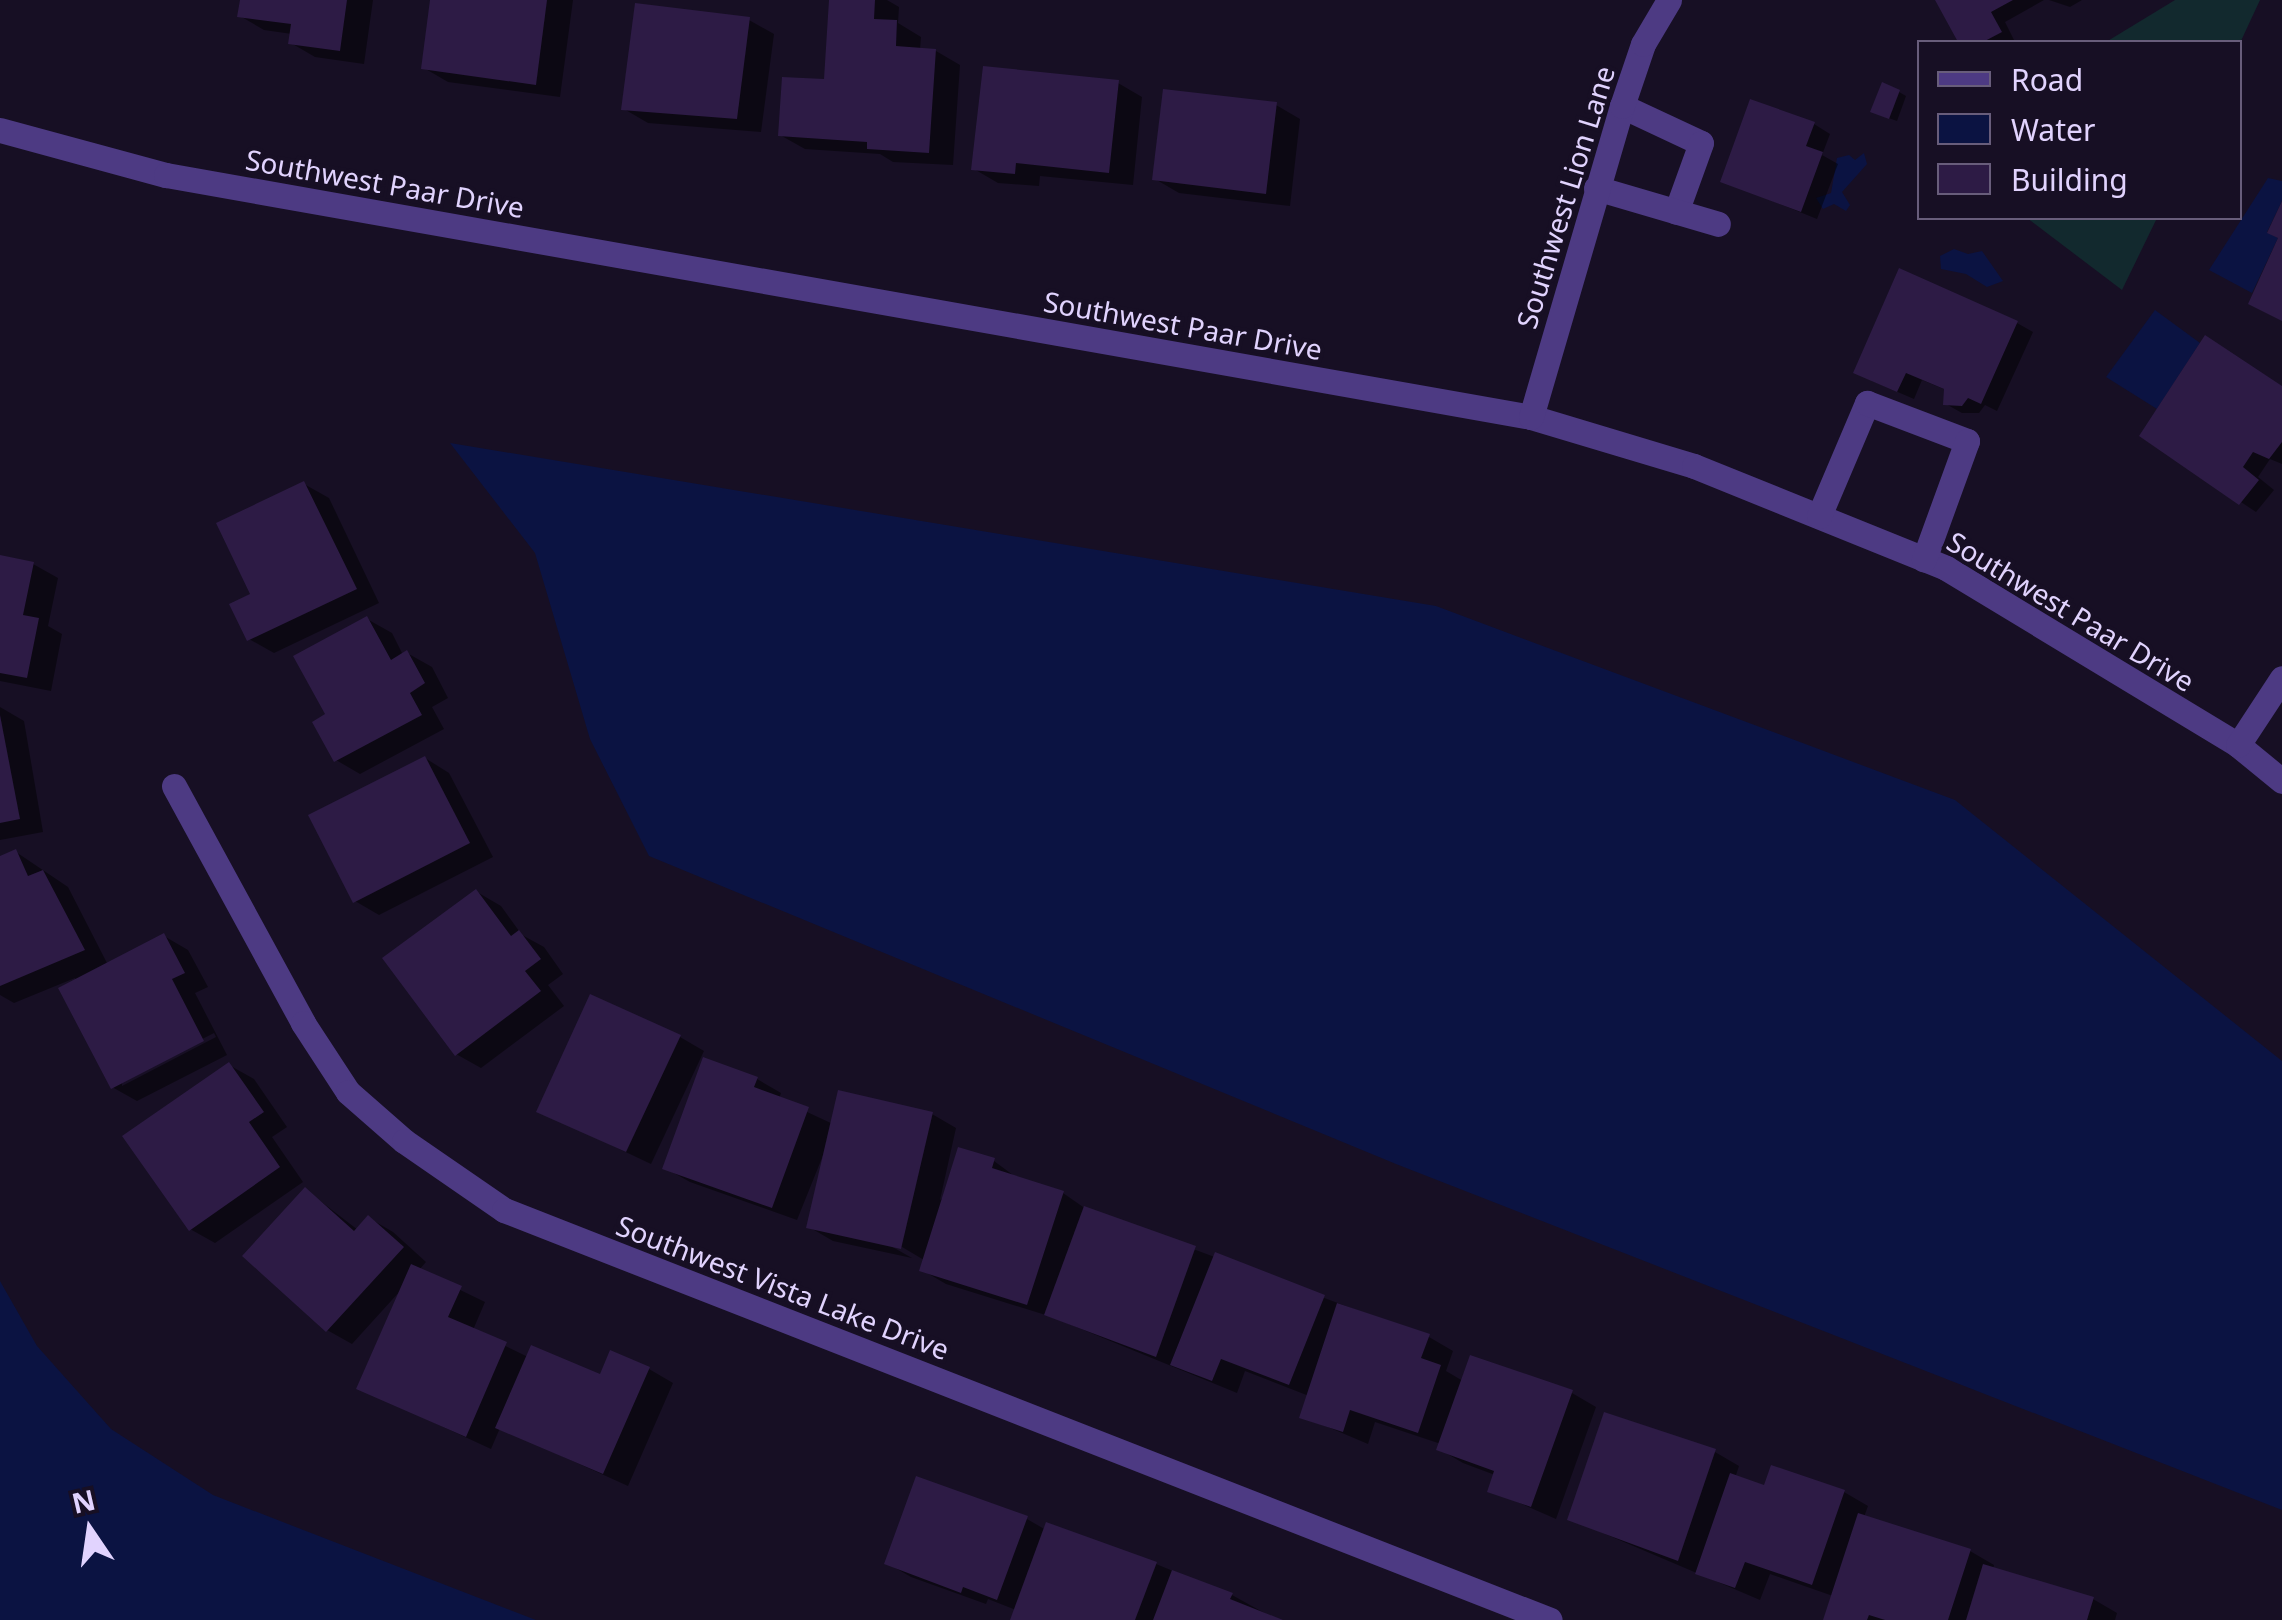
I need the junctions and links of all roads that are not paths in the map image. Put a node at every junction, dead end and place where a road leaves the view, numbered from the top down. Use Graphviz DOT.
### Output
graph roads {
  1 [pos="1669,0"];
  2 [pos="1622,106"];
  3 [pos="0,130"];
  4 [pos="1596,188"];
  5 [pos="1676,212"];
  6 [pos="1718,224"];
  7 [pos="1531,418"];
  8 [pos="1819,516"];
  9 [pos="1924,559"];
  10 [pos="2282,678"];
  11 [pos="2238,745"];
  12 [pos="2282,781"];
  13 [pos="174,786"];
  14 [pos="1550,1620"];
  1 -- 2 [label="street, Southwest Lion Lane"];
  2 -- 4 [label="street, Southwest Lion Lane"];
  2 -- 5 [label="street"];
  3 -- 7 [label="street, Southwest Paar Drive"];
  4 -- 5 [label="street"];
  4 -- 7 [label="street, Southwest Lion Lane"];
  5 -- 6 [label="street"];
  7 -- 8 [label="street, Southwest Paar Drive"];
  8 -- 9 [label="street, Southwest Paar Drive"];
  8 -- 9 [label="street"];
  9 -- 11 [label="street, Southwest Paar Drive"];
  10 -- 11 [label="street"];
  11 -- 12 [label="street, Southwest Paar Drive"];
  13 -- 14 [label="street, Southwest Vista Lake Drive"];
}
